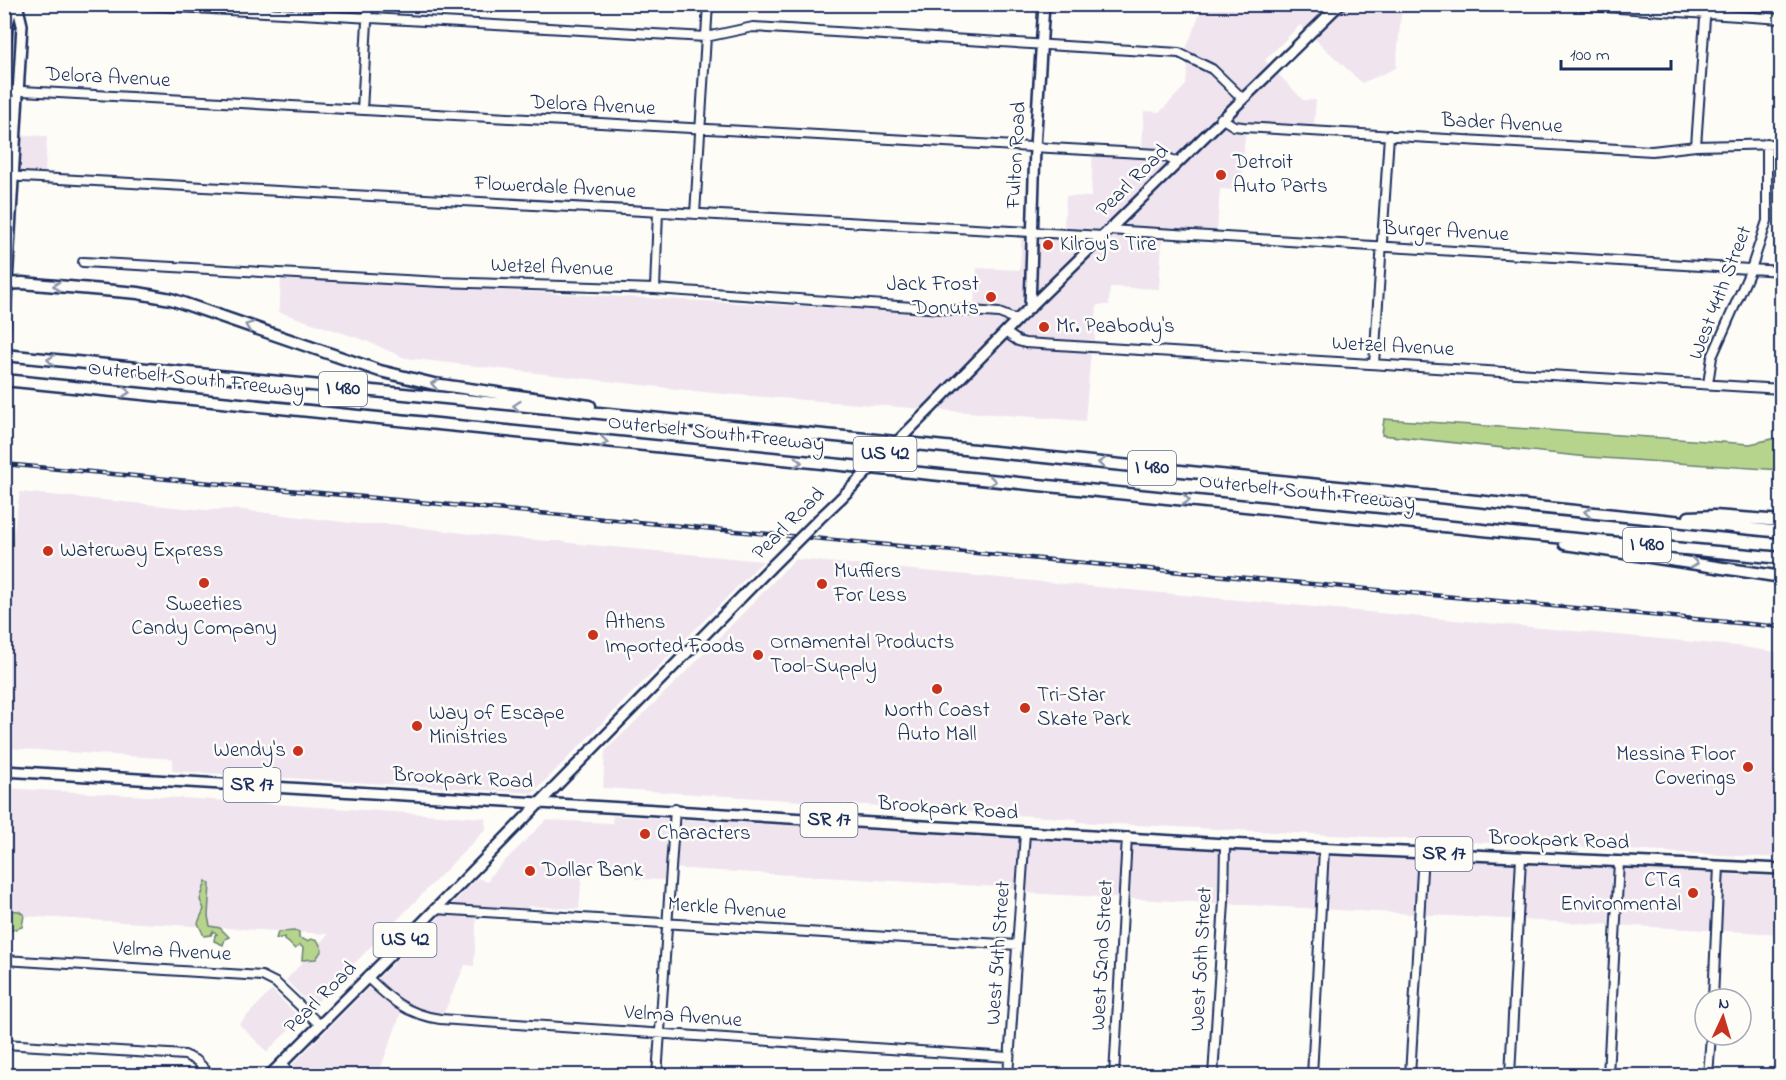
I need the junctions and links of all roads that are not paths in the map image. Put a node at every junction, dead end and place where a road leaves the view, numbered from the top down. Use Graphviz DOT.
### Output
graph roads {
  1 [pos="15,4"];
  2 [pos="124,4"];
  3 [pos="368,4"];
  4 [pos="708,4"];
  5 [pos="1044,4"];
  6 [pos="1340,4"];
  7 [pos="1560,4"];
  8 [pos="1706,4"];
  9 [pos="1705,14"];
  10 [pos="367,19"];
  11 [pos="1782,19"];
  12 [pos="706,37"];
  13 [pos="1041,44"];
  14 [pos="4,67"];
  15 [pos="4,90"];
  16 [pos="17,90"];
  17 [pos="1242,98"];
  18 [pos="362,110"];
  19 [pos="1221,118"];
  20 [pos="700,129"];
  21 [pos="1389,135"];
  22 [pos="1767,143"];
  23 [pos="1782,144"];
  24 [pos="1696,146"];
  25 [pos="1035,147"];
  26 [pos="1177,162"];
  27 [pos="9,176"];
  28 [pos="658,212"];
  29 [pos="695,214"];
  30 [pos="1031,232"];
  31 [pos="1106,233"];
  32 [pos="1381,246"];
  33 [pos="83,262"];
  34 [pos="1752,269"];
  35 [pos="1782,271"];
  36 [pos="6,284"];
  37 [pos="655,289"];
  38 [pos="1030,308"];
  39 [pos="1017,320"];
  40 [pos="1005,332"];
  41 [pos="4,335"];
  42 [pos="4,356"];
  43 [pos="1374,364"];
  44 [pos="4,380"];
  45 [pos="1708,384"];
  46 [pos="1782,389"];
  47 [pos="658,419"];
  48 [pos="1646,518"];
  49 [pos="1782,521"];
  50 [pos="1782,532"];
  51 [pos="1512,533"];
  52 [pos="1782,558"];
  53 [pos="1782,577"];
  54 [pos="4,771"];
  55 [pos="539,801"];
  56 [pos="675,809"];
  57 [pos="1025,833"];
  58 [pos="1127,837"];
  59 [pos="1225,844"];
  60 [pos="1324,849"];
  61 [pos="1423,853"];
  62 [pos="1521,858"];
  63 [pos="1619,861"];
  64 [pos="1719,866"];
  65 [pos="1782,869"];
  66 [pos="435,909"];
  67 [pos="668,923"];
  68 [pos="1017,945"];
  69 [pos="4,960"];
  70 [pos="367,977"];
  71 [pos="1714,987"];
  72 [pos="318,1024"];
  73 [pos="660,1034"];
  74 [pos="4,1044"];
  75 [pos="1710,1047"];
  76 [pos="1009,1057"];
  77 [pos="280,1064"];
  78 [pos="211,1076"];
  79 [pos="269,1076"];
  80 [pos="292,1076"];
  81 [pos="657,1076"];
  82 [pos="1008,1076"];
  83 [pos="1114,1076"];
  84 [pos="1214,1076"];
  85 [pos="1312,1076"];
  86 [pos="1410,1076"];
  87 [pos="1510,1076"];
  88 [pos="1608,1076"];
  89 [pos="1708,1076"];
  1 -- 14 [label="main road"];
  1 -- 16 [label="main road"];
  2 -- 10 [label="street"];
  3 -- 10 [label="street"];
  4 -- 12 [label="street"];
  5 -- 13 [label="main road, Fulton Road"];
  6 -- 17 [label="main road, Pearl Road / US 42"];
  7 -- 9 [label="street"];
  8 -- 9 [label="street"];
  9 -- 11 [label="street"];
  9 -- 24 [label="street"];
  10 -- 12 [label="street"];
  10 -- 18 [label="street"];
  12 -- 13 [label="street"];
  12 -- 20 [label="street"];
  13 -- 17 [label="street"];
  13 -- 25 [label="main road, Fulton Road"];
  15 -- 16 [label="street, Delora Avenue"];
  16 -- 18 [label="street, Delora Avenue"];
  16 -- 27 [label="main road"];
  17 -- 19 [label="main road, Pearl Road / US 42"];
  18 -- 20 [label="street, Delora Avenue"];
  19 -- 21 [label="street, Bader Avenue"];
  19 -- 26 [label="main road, Pearl Road / US 42"];
  20 -- 25 [label="street, Delora Avenue"];
  20 -- 29 [label="street"];
  21 -- 24 [label="street, Bader Avenue"];
  21 -- 32 [label="street"];
  22 -- 23 [label="street, Bader Avenue"];
  22 -- 24 [label="street, Bader Avenue"];
  22 -- 34 [label="street, West 44th Street"];
  25 -- 26 [label="street, Delora Avenue"];
  25 -- 30 [label="main road, Fulton Road"];
  26 -- 31 [label="main road, Pearl Road / US 42"];
  27 -- 28 [label="street, Flowerdale Avenue"];
  27 -- 36 [label="main road"];
  28 -- 29 [label="street, Flowerdale Avenue"];
  28 -- 37 [label="street"];
  29 -- 30 [label="street, Flowerdale Avenue"];
  30 -- 31 [label="street, Flowerdale Avenue"];
  30 -- 38 [label="main road, Fulton Road"];
  31 -- 32 [label="street, Burger Avenue"];
  31 -- 38 [label="main road, Pearl Road / US 42"];
  32 -- 34 [label="street, Burger Avenue"];
  32 -- 43 [label="street"];
  33 -- 37 [label="street, Wetzel Avenue"];
  34 -- 35 [label="street, Burger Avenue"];
  34 -- 45 [label="street, West 44th Street"];
  36 -- 41 [label="main road"];
  47 -- 36 [label="highway, one-way"];
  37 -- 39 [label="street, Wetzel Avenue"];
  38 -- 39 [label="main road, Pearl Road / US 42"];
  39 -- 40 [label="main road, Pearl Road / US 42"];
  40 -- 43 [label="street, Wetzel Avenue"];
  40 -- 55 [label="main road, Pearl Road / US 42, bridge"];
  47 -- 42 [label="highway, Outerbelt South Freeway / I 480, one-way"];
  43 -- 45 [label="street, Wetzel Avenue"];
  44 -- 51 [label="highway, Outerbelt South Freeway / I 480, one-way"];
  45 -- 46 [label="street, Wetzel Avenue"];
  48 -- 47 [label="highway, Outerbelt South Freeway / I 480, one-way"];
  48 -- 49 [label="highway"];
  48 -- 50 [label="highway, Outerbelt South Freeway / I 480"];
  51 -- 52 [label="highway, Outerbelt South Freeway / I 480"];
  51 -- 53 [label="highway, one-way"];
  54 -- 55 [label="main road, Brookpark Road / SR 17"];
  55 -- 56 [label="main road, Brookpark Road / SR 17"];
  55 -- 66 [label="main road, Pearl Road / US 42"];
  56 -- 57 [label="main road, Brookpark Road / SR 17"];
  56 -- 67 [label="street"];
  57 -- 58 [label="main road, Brookpark Road / SR 17"];
  57 -- 68 [label="street, West 54th Street"];
  58 -- 59 [label="main road, Brookpark Road / SR 17"];
  58 -- 83 [label="street, West 52nd Street"];
  59 -- 60 [label="main road, Brookpark Road / SR 17"];
  59 -- 84 [label="street, West 50th Street"];
  60 -- 61 [label="main road, Brookpark Road / SR 17"];
  60 -- 85 [label="street"];
  61 -- 62 [label="main road, Brookpark Road / SR 17"];
  61 -- 86 [label="street"];
  62 -- 63 [label="main road, Brookpark Road / SR 17"];
  62 -- 87 [label="street"];
  63 -- 64 [label="main road, Brookpark Road / SR 17"];
  63 -- 88 [label="street"];
  64 -- 65 [label="main road, Brookpark Road / SR 17"];
  64 -- 71 [label="street"];
  66 -- 67 [label="street, Merkle Avenue"];
  66 -- 70 [label="main road, Pearl Road / US 42"];
  67 -- 68 [label="street, Merkle Avenue"];
  67 -- 73 [label="street"];
  68 -- 76 [label="street, West 54th Street"];
  69 -- 72 [label="street, Velma Avenue"];
  70 -- 72 [label="main road, Pearl Road / US 42"];
  70 -- 73 [label="street, Velma Avenue"];
  72 -- 77 [label="main road, Pearl Road / US 42"];
  73 -- 76 [label="street, Velma Avenue"];
  73 -- 81 [label="street"];
  74 -- 78 [label="street"];
  75 -- 89 [label="street"];
  76 -- 82 [label="street, West 54th Street"];
  77 -- 79 [label="main road, Pearl Road / US 42"];
  77 -- 80 [label="street"];
}
